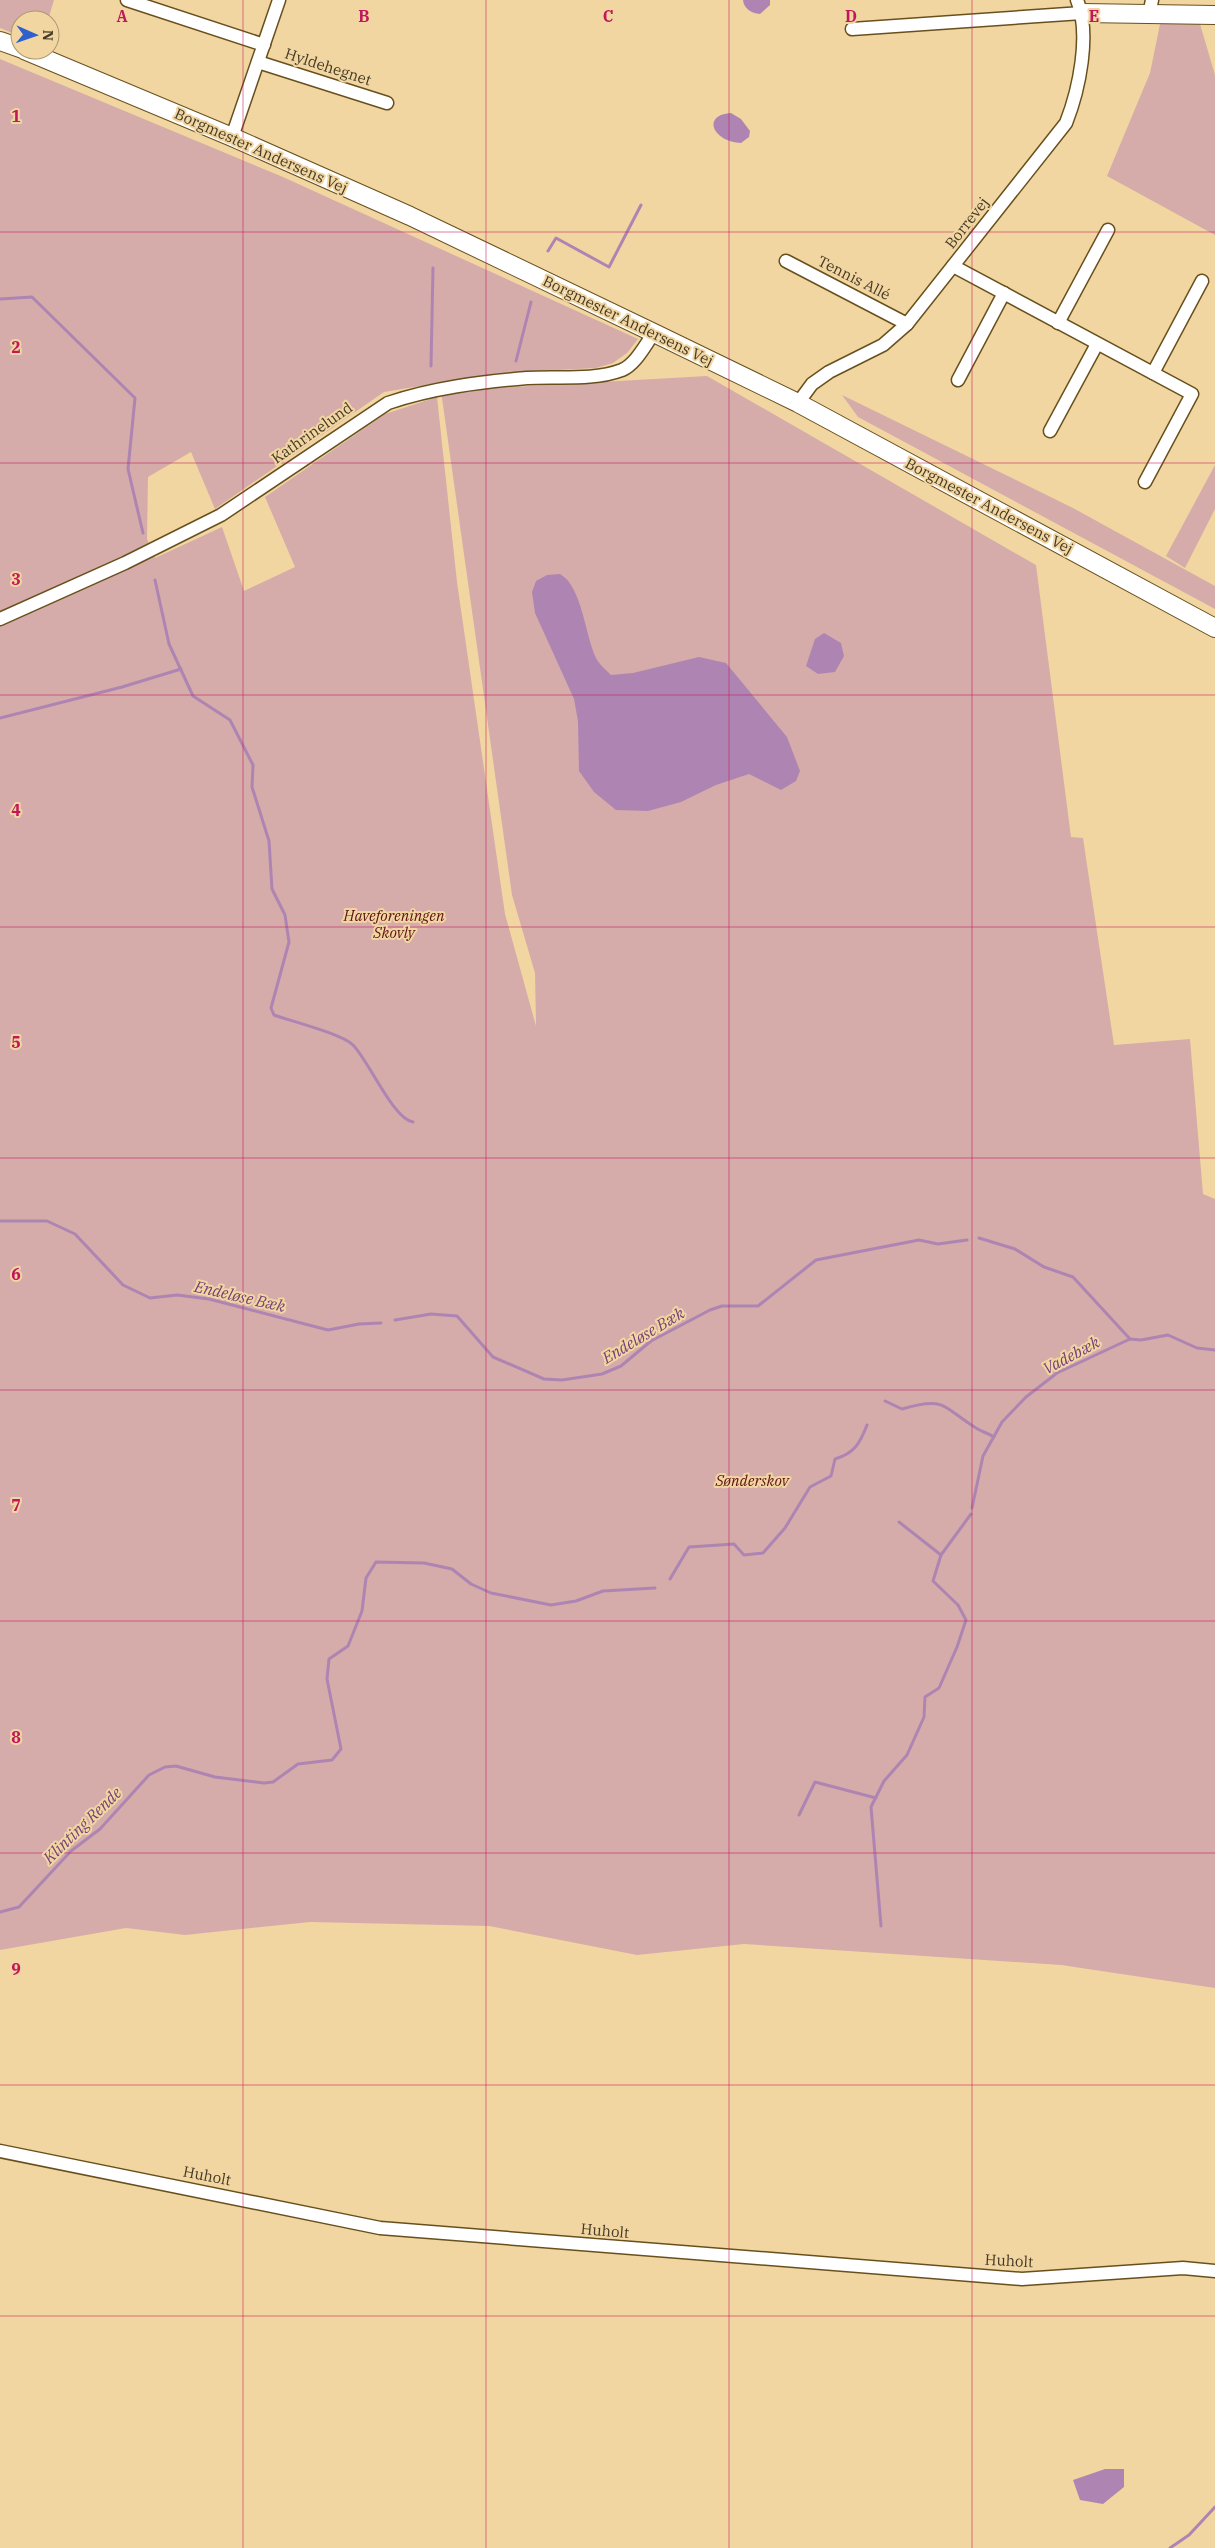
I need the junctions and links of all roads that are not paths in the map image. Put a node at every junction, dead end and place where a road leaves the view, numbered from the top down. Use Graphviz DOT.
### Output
graph roads {
  1 [pos="127,0"];
  2 [pos="279,0"];
  3 [pos="1080,6"];
  4 [pos="1150,7"];
  5 [pos="1215,15"];
  6 [pos="852,29"];
  7 [pos="264,45"];
  8 [pos="48,60"];
  9 [pos="258,62"];
  10 [pos="387,103"];
  11 [pos="232,138"];
  12 [pos="1108,230"];
  13 [pos="786,261"];
  14 [pos="954,266"];
  15 [pos="1202,281"];
  16 [pos="1004,294"];
  17 [pos="1058,323"];
  18 [pos="907,324"];
  19 [pos="654,333"];
  20 [pos="1097,344"];
  21 [pos="1153,373"];
  22 [pos="958,380"];
  23 [pos="798,403"];
  24 [pos="1050,431"];
  25 [pos="1146,482"];
  26 [pos="0,619"];
  27 [pos="1215,628"];
  28 [pos="0,2152"];
  29 [pos="1215,2271"];
  1 -- 7 [label="street"];
  2 -- 7 [label="street"];
  3 -- 4 [label="street"];
  3 -- 6 [label="street"];
  3 -- 14 [label="street, Borrevej"];
  4 -- 5 [label="street"];
  7 -- 9 [label="street"];
  8 -- 11 [label="street, Borgmester Andersens Vej"];
  9 -- 10 [label="street, Hyldehegnet"];
  9 -- 11 [label="street"];
  11 -- 19 [label="street, Borgmester Andersens Vej"];
  12 -- 17 [label="street"];
  13 -- 18 [label="street, Tennis Allé"];
  14 -- 16 [label="street"];
  14 -- 18 [label="street, Borrevej"];
  15 -- 21 [label="street"];
  16 -- 17 [label="street"];
  16 -- 22 [label="street"];
  17 -- 20 [label="street"];
  18 -- 23 [label="street, Borrevej"];
  19 -- 23 [label="street, Borgmester Andersens Vej"];
  19 -- 26 [label="street, Kathrinelund"];
  20 -- 21 [label="street"];
  20 -- 24 [label="street"];
  21 -- 25 [label="street"];
  23 -- 27 [label="street, Borgmester Andersens Vej"];
  28 -- 29 [label="street, Huholt"];
}
